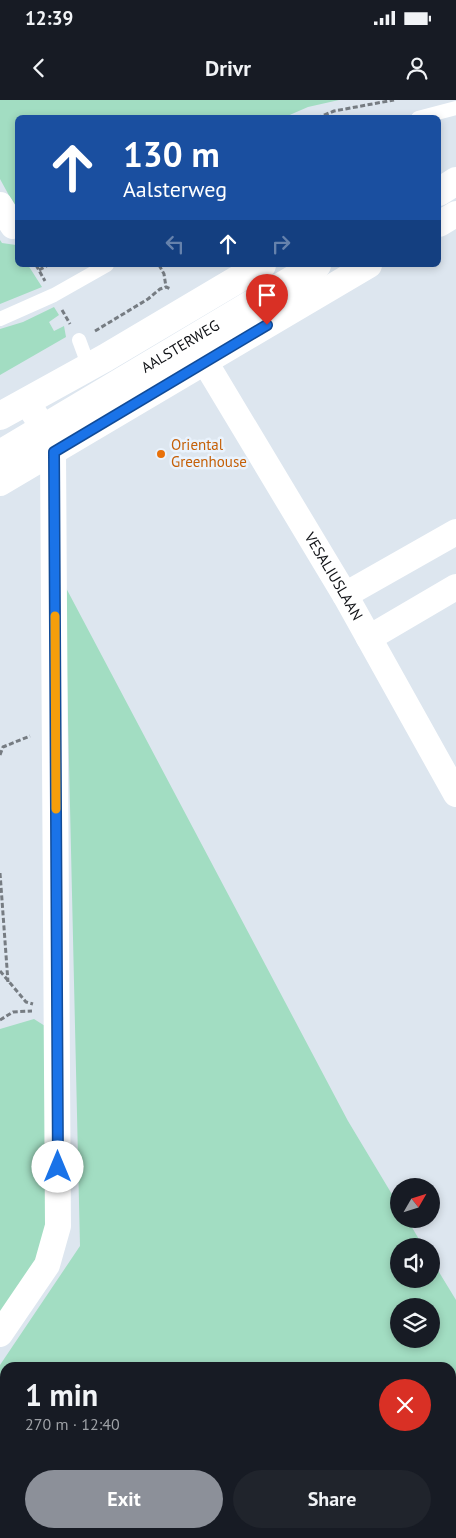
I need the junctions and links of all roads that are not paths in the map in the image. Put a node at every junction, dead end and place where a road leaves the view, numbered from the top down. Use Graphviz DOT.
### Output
graph roads {
  1 [pos="456,108"];
  2 [pos="429,115"];
  3 [pos="456,164"];
  4 [pos="441,168"];
  5 [pos="456,181"];
  6 [pos="441,191"];
  7 [pos="456,214"];
  8 [pos="441,223"];
  9 [pos="103,267"];
  10 [pos="259,267"];
  11 [pos="314,267"];
  12 [pos="366,267"];
  13 [pos="0,318"];
  14 [pos="79,340"];
  15 [pos="205,362"];
  16 [pos="89,368"];
  17 [pos="27,402"];
  18 [pos="0,416"];
  19 [pos="49,440"];
  20 [pos="0,454"];
  21 [pos="0,483"];
  22 [pos="456,532"];
  23 [pos="456,587"];
  24 [pos="345,595"];
  25 [pos="370,638"];
  26 [pos="456,794"];
  27 [pos="0,1334"];
  1 -- 2 [label="lane"];
  3 -- 4 [label="main road"];
  5 -- 6 [label="main road"];
  7 -- 8 [label="street"];
  9 -- 13 [label="lane"];
  10 -- 16 [label="main road, AALSTERWEG"];
  11 -- 19 [label="main road, AALSTERWEG"];
  12 -- 15 [label="street, AALSTERWEG"];
  14 -- 16 [label="lane"];
  15 -- 19 [label="street, AALSTERWEG"];
  15 -- 24 [label="street, VESALIUSLAAN"];
  16 -- 17 [label="main road, AALSTERWEG"];
  17 -- 18 [label="main road, AALSTERWEG"];
  17 -- 19 [label="street"];
  19 -- 20 [label="main road, AALSTERWEG"];
  19 -- 21 [label="street, AALSTERWEG"];
  19 -- 27 [label="street"];
  22 -- 24 [label="street"];
  23 -- 25 [label="street"];
  24 -- 25 [label="street, VESALIUSLAAN"];
  25 -- 26 [label="street, VESALIUSLAAN"];
}
